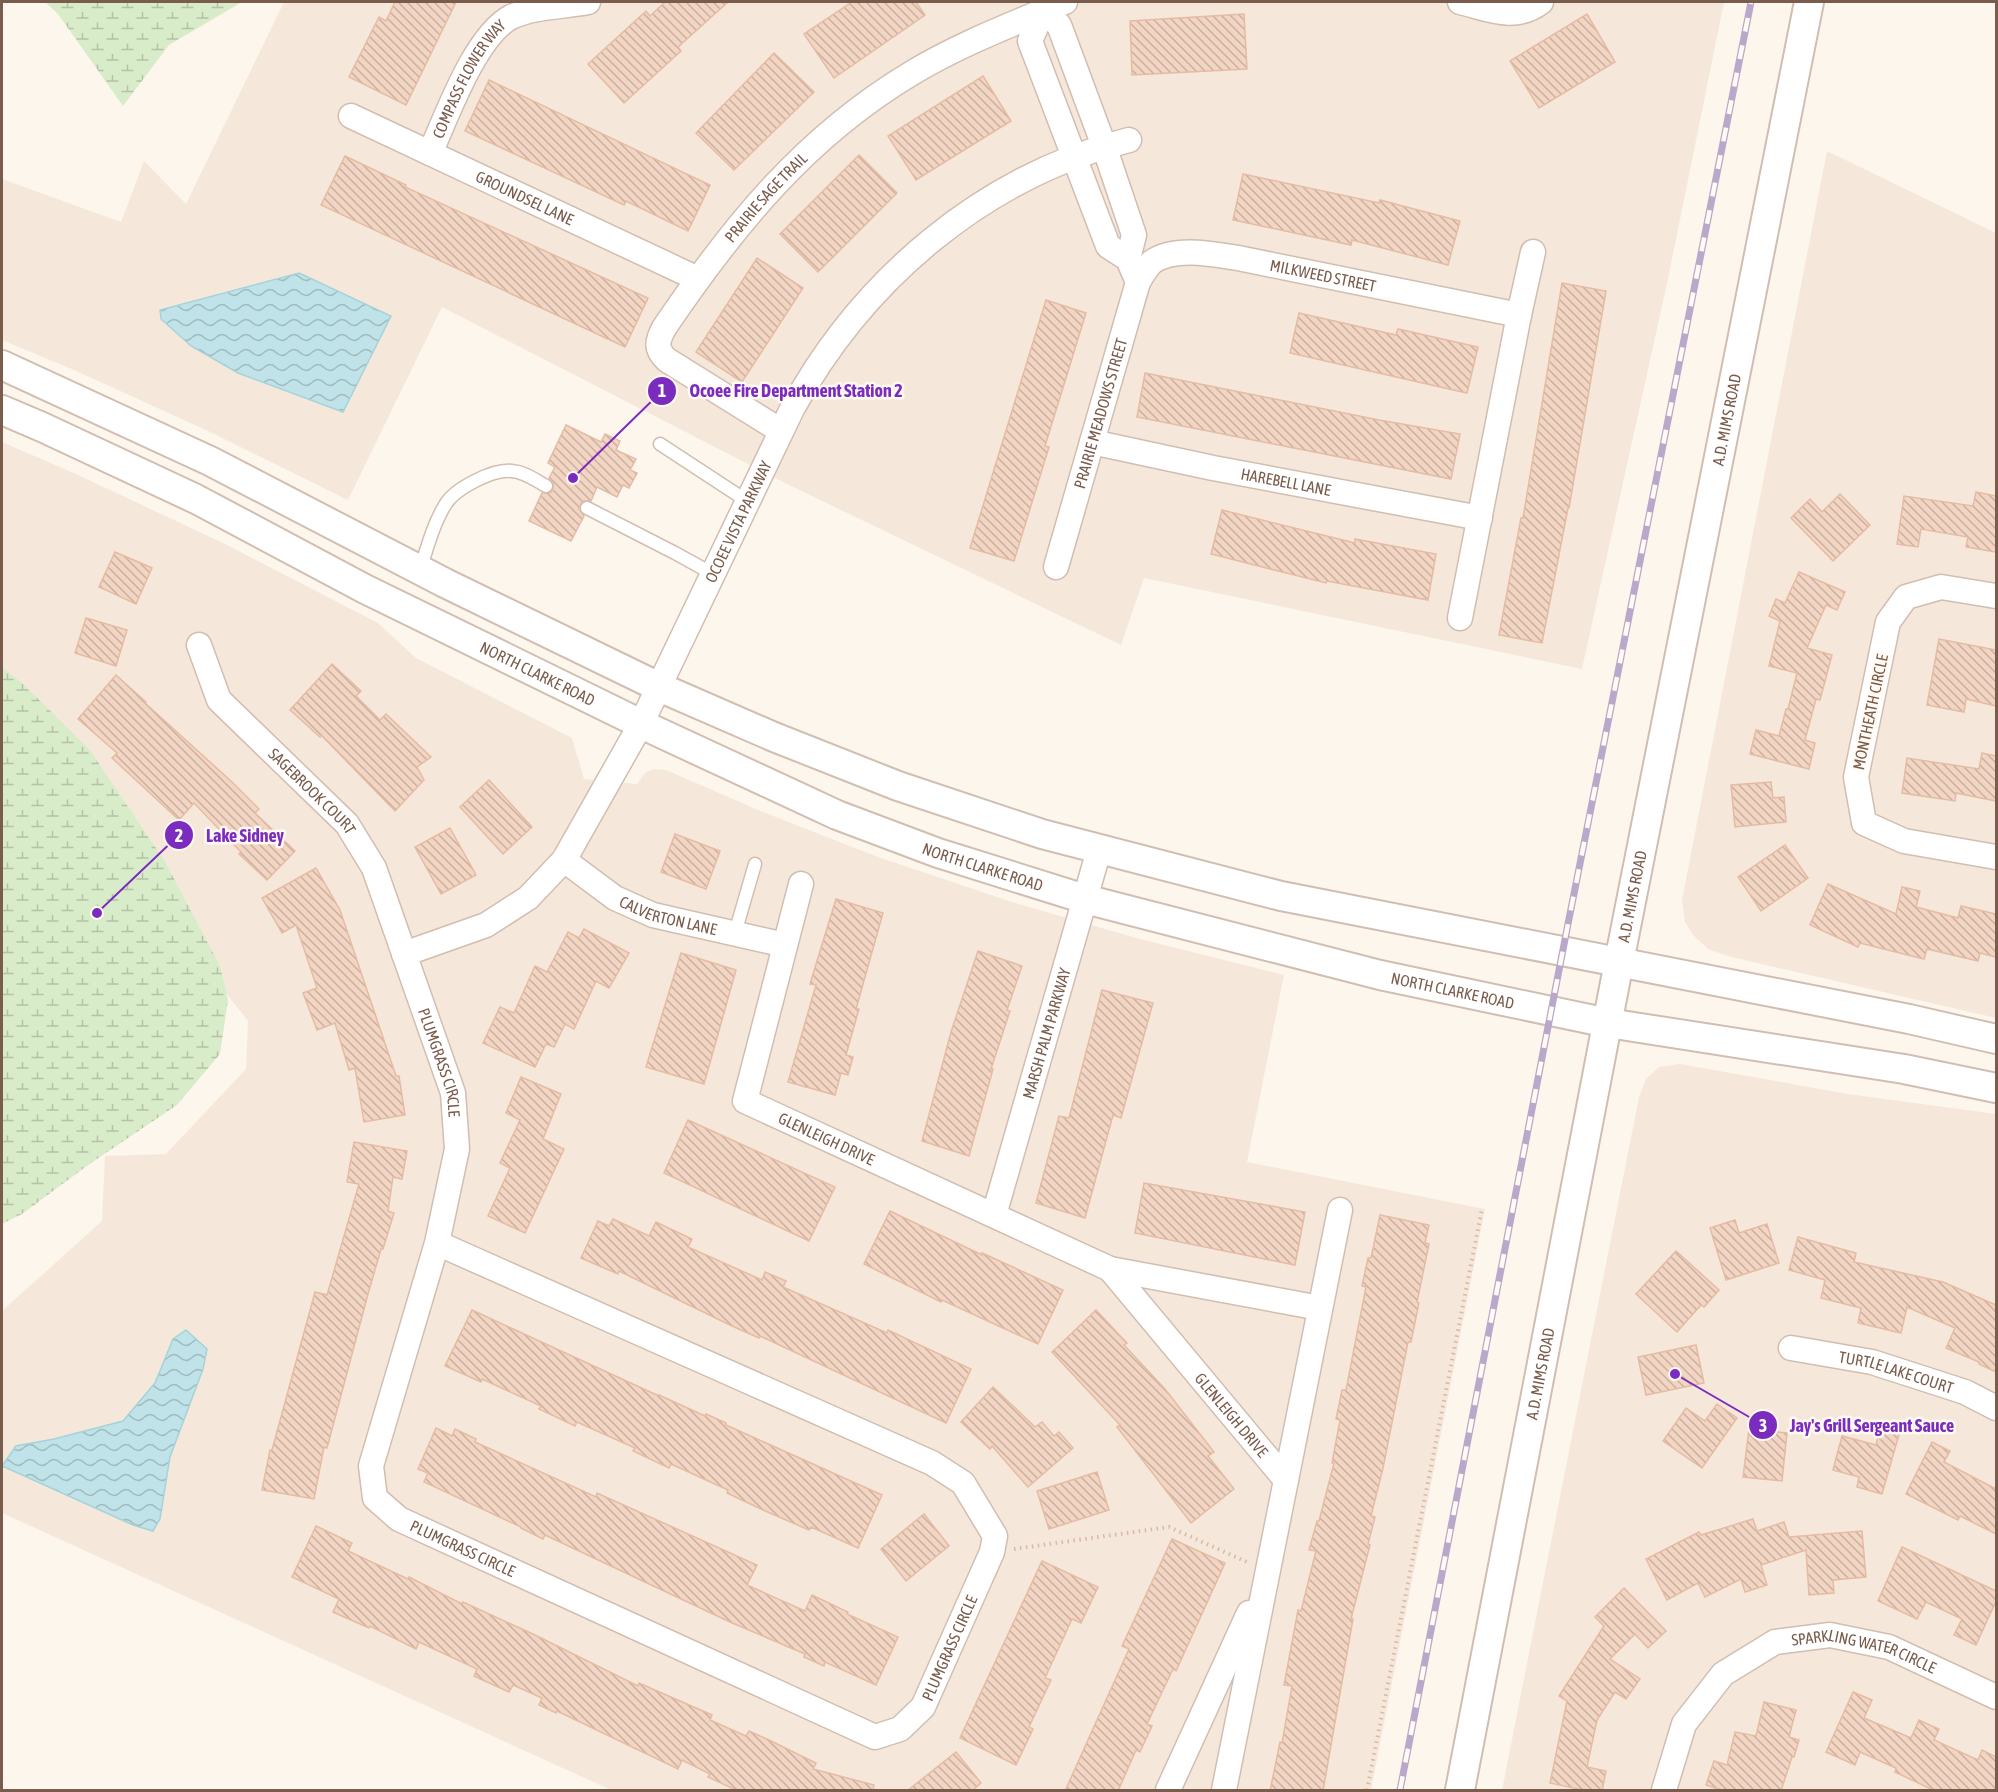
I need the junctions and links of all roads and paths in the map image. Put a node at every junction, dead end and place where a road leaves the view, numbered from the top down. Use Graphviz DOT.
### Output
graph roads {
  1 [pos="588,2"];
  2 [pos="1460,2"];
  3 [pos="1541,2"];
  4 [pos="1809,2"];
  5 [pos="1052,5"];
  6 [pos="351,116"];
  7 [pos="1129,140"];
  8 [pos="1104,146"];
  9 [pos="430,153"];
  10 [pos="1075,157"];
  11 [pos="1125,209"];
  12 [pos="1098,220"];
  13 [pos="1533,252"];
  14 [pos="1128,259"];
  15 [pos="698,279"];
  16 [pos="1138,282"];
  17 [pos="1519,315"];
  18 [pos="2,365"];
  19 [pos="2,410"];
  20 [pos="781,431"];
  21 [pos="1092,442"];
  22 [pos="660,444"];
  23 [pos="546,486"];
  24 [pos="747,501"];
  25 [pos="587,508"];
  26 [pos="1480,518"];
  27 [pos="1056,567"];
  28 [pos="420,570"];
  29 [pos="713,574"];
  30 [pos="1996,596"];
  31 [pos="1460,618"];
  32 [pos="199,645"];
  33 [pos="659,687"];
  34 [pos="641,724"];
  35 [pos="1099,850"];
  36 [pos="1996,857"];
  37 [pos="564,860"];
  38 [pos="755,864"];
  39 [pos="801,884"];
  40 [pos="1085,899"];
  41 [pos="735,933"];
  42 [pos="785,945"];
  43 [pos="404,954"];
  44 [pos="1619,962"];
  45 [pos="1608,1023"];
  46 [pos="1996,1039"];
  47 [pos="1996,1088"];
  48 [pos="1482,1209"];
  49 [pos="1340,1210"];
  50 [pos="994,1215"];
  51 [pos="437,1243"];
  52 [pos="1110,1269"];
  53 [pos="1320,1308"];
  54 [pos="1791,1347"];
  55 [pos="1996,1408"];
  56 [pos="1286,1480"];
  57 [pos="992,1552"];
  58 [pos="1247,1562"];
  59 [pos="1267,1576"];
  60 [pos="1996,1697"];
  61 [pos="1168,1791"];
  62 [pos="1224,1791"];
  63 [pos="1367,1791"];
  64 [pos="1460,1791"];
  65 [pos="1664,1791"];
  1 -- 9 [label="street, COMPASS FLOWER WAY"];
  2 -- 3 [label="street"];
  4 -- 44 [label="street, A.D. MIMS ROAD"];
  5 -- 8 [label="street"];
  5 -- 10 [label="street"];
  5 -- 15 [label="street, PRAIRIE SAGE TRAIL"];
  6 -- 9 [label="street, GROUNDSEL LANE"];
  7 -- 8 [label="street, OCOEE VISTA PARKWAY"];
  8 -- 10 [label="street, OCOEE VISTA PARKWAY"];
  8 -- 11 [label="street"];
  9 -- 15 [label="street, GROUNDSEL LANE"];
  10 -- 12 [label="street"];
  10 -- 20 [label="street, OCOEE VISTA PARKWAY"];
  11 -- 12 [label="street"];
  11 -- 14 [label="street"];
  12 -- 14 [label="street"];
  13 -- 17 [label="street"];
  14 -- 16 [label="street"];
  15 -- 20 [label="street, PRAIRIE SAGE TRAIL"];
  16 -- 17 [label="street, MILKWEED STREET"];
  16 -- 21 [label="street, PRAIRIE MEADOWS STREET"];
  17 -- 26 [label="street"];
  18 -- 28 [label="street"];
  19 -- 34 [label="street, NORTH CLARKE ROAD"];
  20 -- 24 [label="street, OCOEE VISTA PARKWAY"];
  21 -- 26 [label="street, HAREBELL LANE"];
  21 -- 27 [label="street, PRAIRIE MEADOWS STREET"];
  22 -- 24 [label="lane"];
  23 -- 28 [label="lane"];
  24 -- 29 [label="street, OCOEE VISTA PARKWAY"];
  25 -- 29 [label="lane"];
  26 -- 31 [label="street"];
  28 -- 33 [label="street"];
  29 -- 33 [label="street, OCOEE VISTA PARKWAY"];
  30 -- 36 [label="street, MONTHEATH CIRCLE"];
  32 -- 43 [label="street, SAGEBROOK COURT"];
  33 -- 34 [label="street, OCOEE VISTA PARKWAY"];
  33 -- 35 [label="street"];
  34 -- 37 [label="street, OCOEE VISTA PARKWAY"];
  34 -- 40 [label="street, NORTH CLARKE ROAD"];
  35 -- 40 [label="street, MARSH PALM PARKWAY"];
  35 -- 44 [label="street"];
  37 -- 41 [label="street, CALVERTON LANE"];
  37 -- 43 [label="street, OCOEE VISTA PARKWAY"];
  38 -- 41 [label="lane"];
  39 -- 42 [label="street, GLENLEIGH DRIVE"];
  40 -- 45 [label="street, NORTH CLARKE ROAD"];
  40 -- 50 [label="street, MARSH PALM PARKWAY"];
  41 -- 42 [label="street, CALVERTON LANE"];
  42 -- 50 [label="street, GLENLEIGH DRIVE"];
  43 -- 51 [label="street, PLUMGRASS CIRCLE"];
  44 -- 45 [label="street, A.D. MIMS ROAD"];
  44 -- 46 [label="street"];
  45 -- 47 [label="street, NORTH CLARKE ROAD"];
  45 -- 64 [label="street, A.D. MIMS ROAD"];
  48 -- 63 [label="path"];
  49 -- 53 [label="street, GLENLEIGH DRIVE"];
  50 -- 52 [label="street, GLENLEIGH DRIVE"];
  51 -- 57 [label="street"];
  51 -- 57 [label="street, PLUMGRASS CIRCLE"];
  52 -- 53 [label="street, GLENLEIGH DRIVE"];
  52 -- 56 [label="street, GLENLEIGH DRIVE"];
  53 -- 56 [label="street, GLENLEIGH DRIVE"];
  54 -- 55 [label="street, TURTLE LAKE COURT"];
  56 -- 59 [label="street, GLENLEIGH DRIVE"];
  57 -- 58 [label="path"];
  59 -- 61 [label="street, GLENLEIGH DRIVE"];
  59 -- 62 [label="street, GLENLEIGH DRIVE"];
  60 -- 65 [label="street, SPARKLING WATER CIRCLE"];
}
